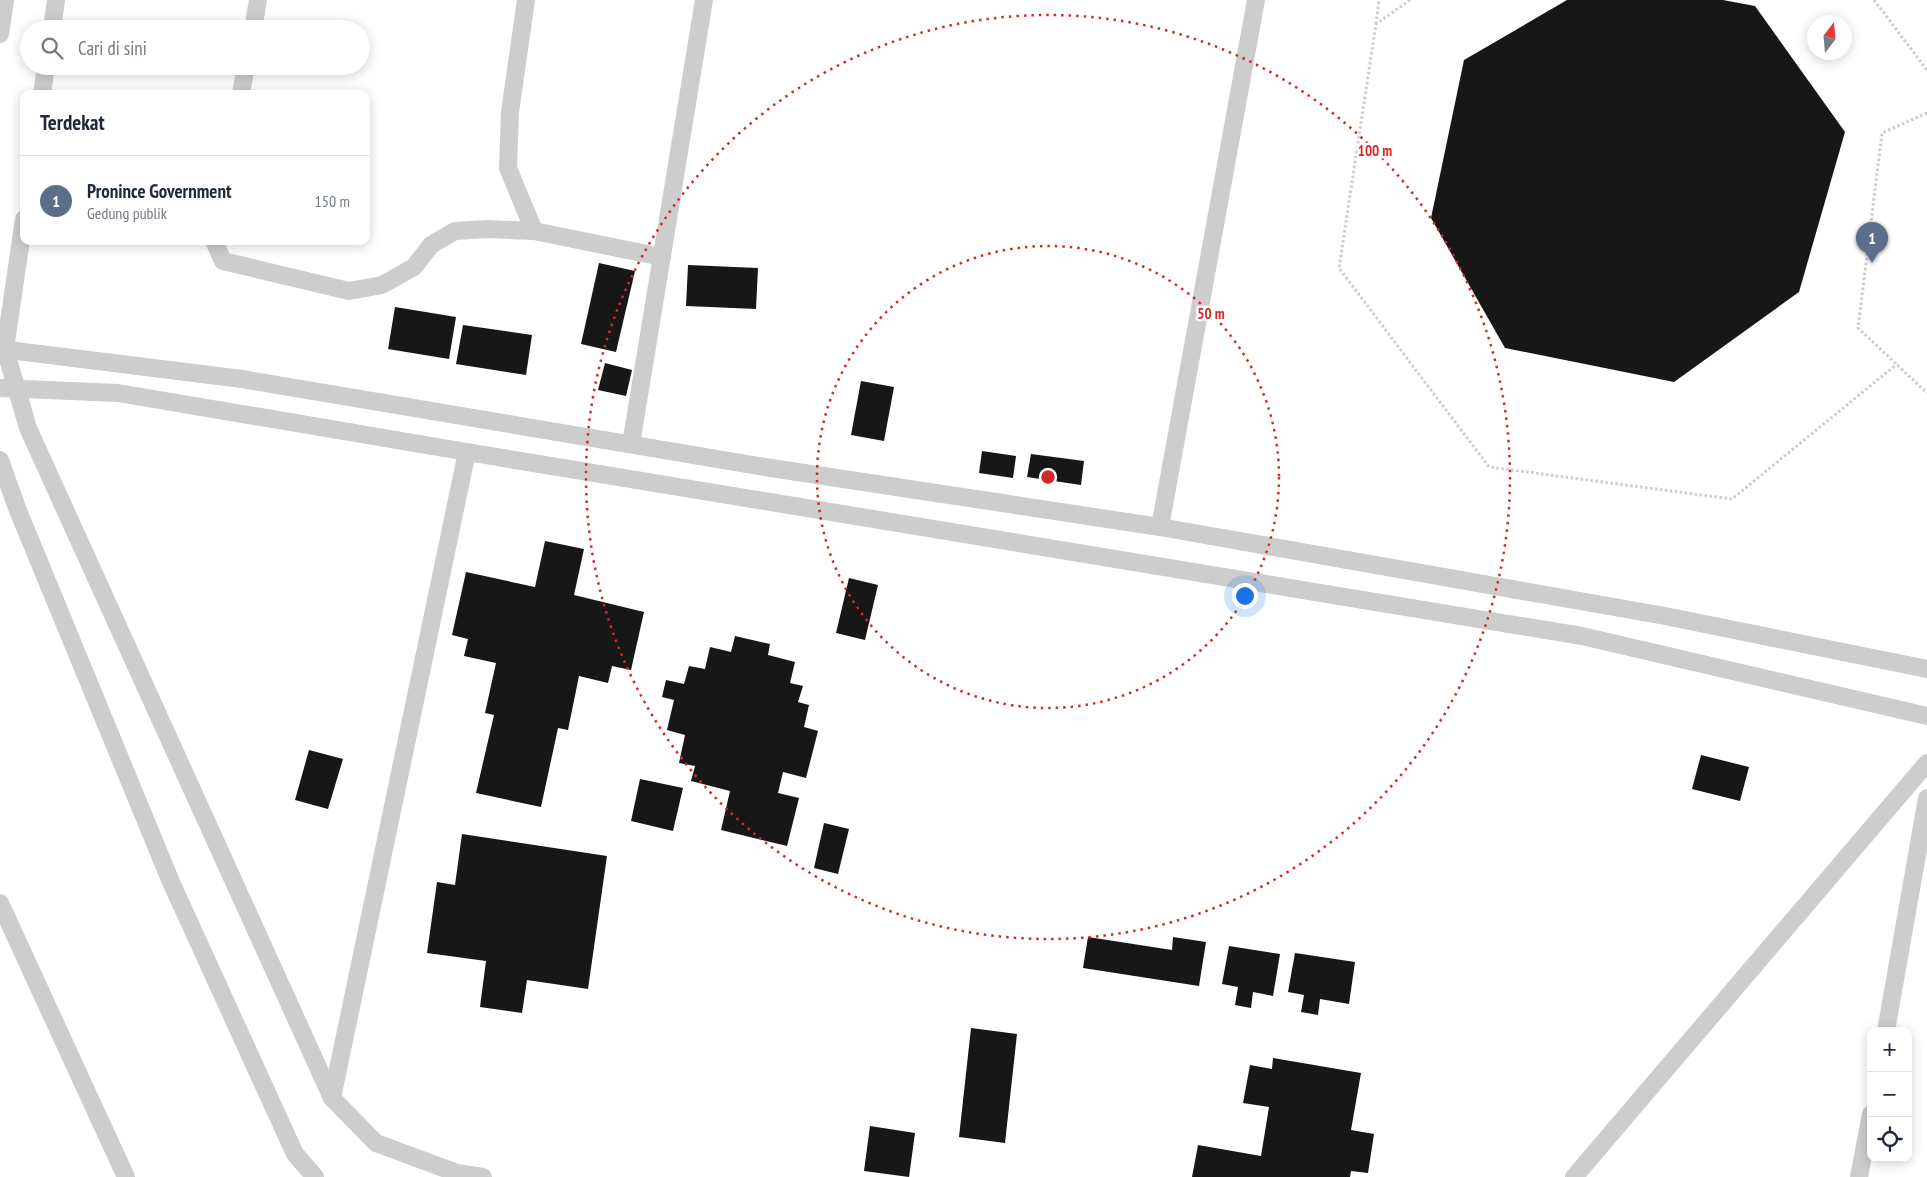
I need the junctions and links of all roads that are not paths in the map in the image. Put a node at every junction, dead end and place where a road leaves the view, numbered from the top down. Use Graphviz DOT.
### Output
graph roads {
  1 [pos="5,0"];
  2 [pos="56,0"];
  3 [pos="258,0"];
  4 [pos="526,0"];
  5 [pos="704,0"];
  6 [pos="1256,0"];
  7 [pos="53,20"];
  8 [pos="254,20"];
  9 [pos="0,34"];
  10 [pos="45,75"];
  11 [pos="244,75"];
  12 [pos="43,90"];
  13 [pos="242,90"];
  14 [pos="534,231"];
  15 [pos="20,243"];
  16 [pos="216,245"];
  17 [pos="662,257"];
  18 [pos="2,349"];
  19 [pos="7,388"];
  20 [pos="631,444"];
  21 [pos="467,452"];
  22 [pos="0,460"];
  23 [pos="1160,527"];
  24 [pos="1927,669"];
  25 [pos="1927,716"];
  26 [pos="1927,763"];
  27 [pos="1927,798"];
  28 [pos="0,903"];
  29 [pos="1887,1027"];
  30 [pos="332,1098"];
  31 [pos="1870,1117"];
  32 [pos="126,1177"];
  33 [pos="315,1177"];
  34 [pos="484,1177"];
  35 [pos="1574,1177"];
  36 [pos="1860,1177"];
  1 -- 9 [label="lane"];
  2 -- 7 [label="lane"];
  3 -- 8 [label="lane"];
  4 -- 14 [label="lane"];
  5 -- 17 [label="lane"];
  6 -- 23 [label="lane"];
  10 -- 12 [label="lane"];
  11 -- 13 [label="lane"];
  14 -- 16 [label="lane"];
  14 -- 17 [label="lane"];
  15 -- 18 [label="lane"];
  17 -- 20 [label="lane"];
  18 -- 19 [label="lane"];
  18 -- 20 [label="lane"];
  19 -- 21 [label="lane"];
  19 -- 30 [label="lane"];
  20 -- 23 [label="lane"];
  21 -- 25 [label="lane"];
  21 -- 30 [label="lane"];
  22 -- 33 [label="lane"];
  23 -- 24 [label="lane"];
  26 -- 35 [label="lane"];
  27 -- 29 [label="lane"];
  28 -- 32 [label="lane"];
  30 -- 34 [label="lane"];
  31 -- 36 [label="lane"];
}
